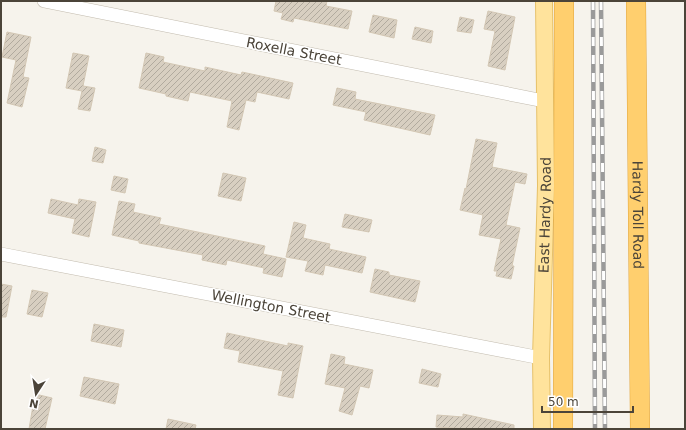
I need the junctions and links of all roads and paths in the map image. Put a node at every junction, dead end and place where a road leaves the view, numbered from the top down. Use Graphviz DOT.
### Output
graph roads {
  1 [pos="44,1"];
  2 [pos="544,1"];
  3 [pos="564,1"];
  4 [pos="636,1"];
  5 [pos="544,101"];
  6 [pos="1,254"];
  7 [pos="542,358"];
  8 [pos="542,429"];
  9 [pos="563,429"];
  10 [pos="640,429"];
  1 -- 5 [label="street, Roxella Street"];
  2 -- 5 [label="main road, East Hardy Road"];
  3 -- 9 [label="highway"];
  4 -- 10 [label="highway, Hardy Toll Road"];
  5 -- 7 [label="main road, East Hardy Road"];
  6 -- 7 [label="street, Wellington Street"];
  7 -- 8 [label="main road, East Hardy Road"];
}
